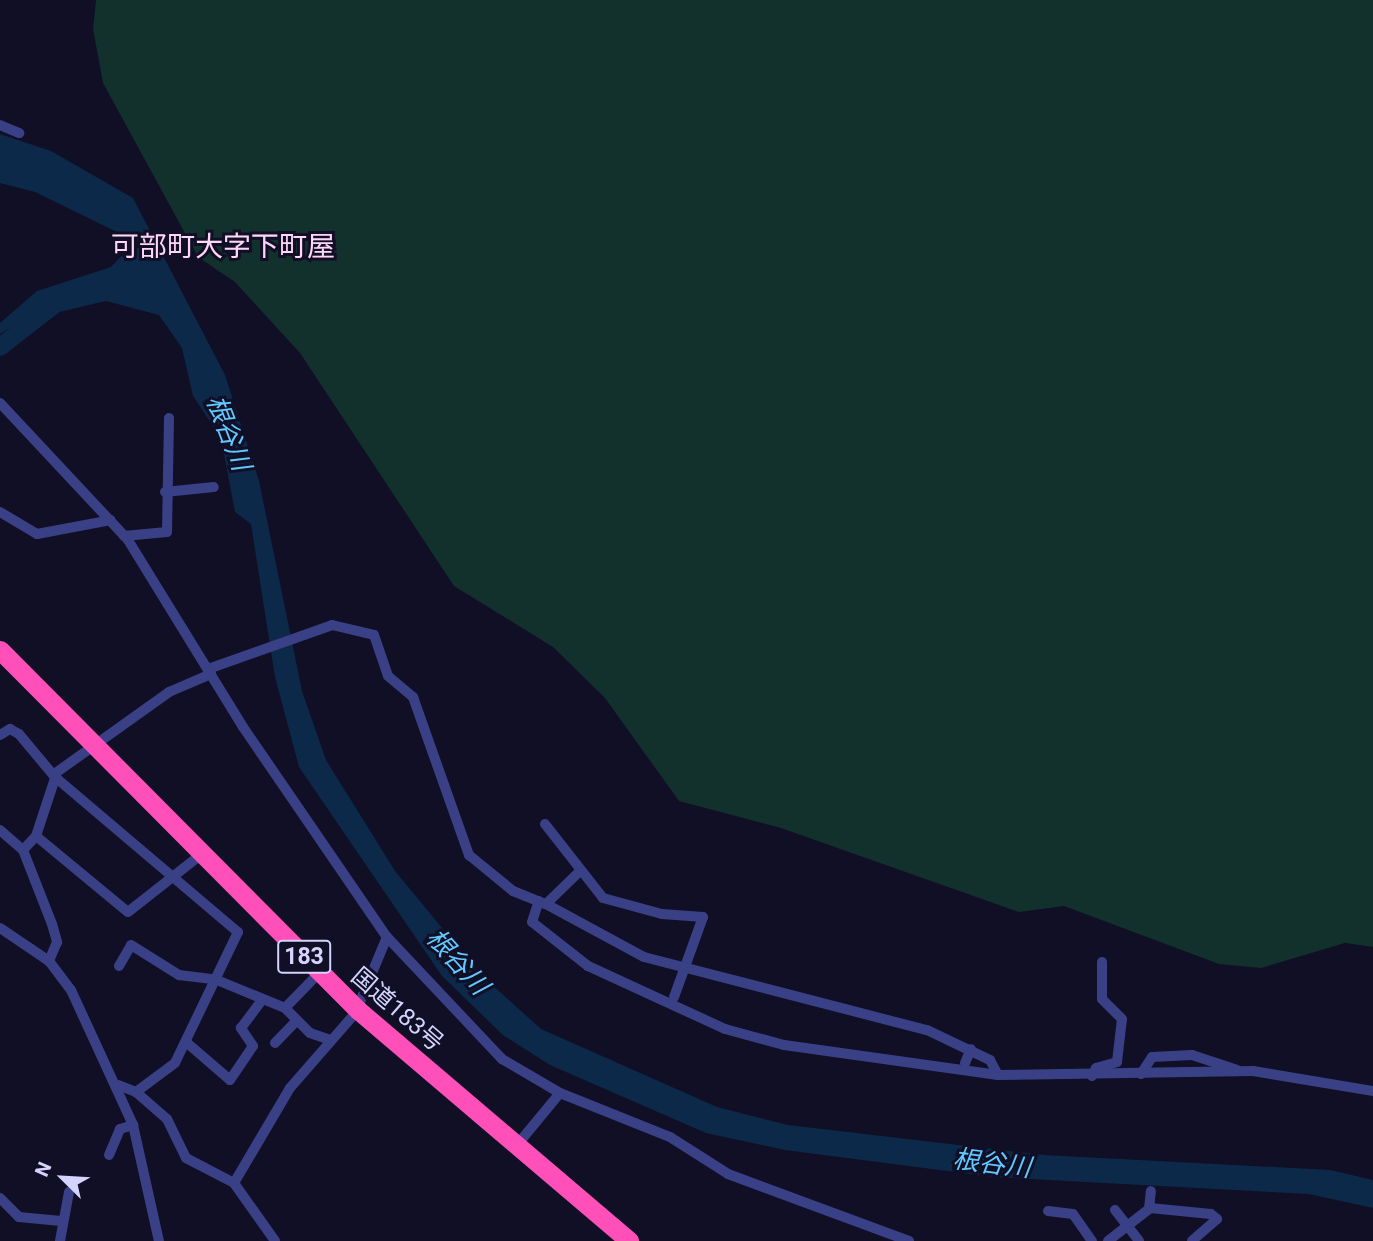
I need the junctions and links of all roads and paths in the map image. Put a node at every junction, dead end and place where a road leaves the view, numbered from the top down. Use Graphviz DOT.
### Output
graph roads {
  1 [pos="0,125"];
  2 [pos="19,133"];
  3 [pos="0,403"];
  4 [pos="169,418"];
  5 [pos="214,486"];
  6 [pos="165,492"];
  7 [pos="0,512"];
  8 [pos="111,520"];
  9 [pos="124,536"];
  10 [pos="0,650"];
  11 [pos="210,672"];
  12 [pos="0,735"];
  13 [pos="92,743"];
  14 [pos="55,777"];
  15 [pos="545,824"];
  16 [pos="0,830"];
  17 [pos="36,836"];
  18 [pos="23,850"];
  19 [pos="203,853"];
  20 [pos="579,872"];
  21 [pos="174,878"];
  22 [pos="542,902"];
  23 [pos="0,928"];
  24 [pos="387,937"];
  25 [pos="49,961"];
  26 [pos="1101,962"];
  27 [pos="119,966"];
  28 [pos="688,967"];
  29 [pos="319,973"];
  30 [pos="217,979"];
  31 [pos="674,997"];
  32 [pos="261,1001"];
  33 [pos="285,1008"];
  34 [pos="357,1009"];
  35 [pos="296,1021"];
  36 [pos="330,1040"];
  37 [pos="186,1042"];
  38 [pos="275,1043"];
  39 [pos="971,1049"];
  40 [pos="965,1063"];
  41 [pos="1238,1071"];
  42 [pos="1141,1074"];
  43 [pos="998,1075"];
  44 [pos="1092,1076"];
  45 [pos="118,1085"];
  46 [pos="1373,1091"];
  47 [pos="136,1092"];
  48 [pos="560,1093"];
  49 [pos="133,1125"];
  50 [pos="517,1145"];
  51 [pos="109,1155"];
  52 [pos="234,1183"];
  53 [pos="1151,1191"];
  54 [pos="69,1192"];
  55 [pos="0,1198"];
  56 [pos="1150,1208"];
  57 [pos="1115,1210"];
  58 [pos="1048,1211"];
  59 [pos="61,1221"];
  60 [pos="1127,1226"];
  61 [pos="610,1234"];
  62 [pos="60,1241"];
  63 [pos="159,1241"];
  64 [pos="275,1241"];
  65 [pos="629,1241"];
  66 [pos="909,1241"];
  67 [pos="1092,1241"];
  68 [pos="1108,1241"];
  69 [pos="1139,1241"];
  70 [pos="1192,1241"];
  1 -- 2 [label="street"];
  3 -- 8 [label="street"];
  4 -- 6 [label="street"];
  5 -- 6 [label="street"];
  6 -- 9 [label="street"];
  7 -- 8 [label="street"];
  8 -- 9 [label="street"];
  9 -- 11 [label="street"];
  10 -- 13 [label="highway, 国道183号 / 183"];
  11 -- 13 [label="street"];
  11 -- 22 [label="street"];
  11 -- 24 [label="street"];
  12 -- 14 [label="street"];
  13 -- 14 [label="street"];
  13 -- 19 [label="highway, 国道183号 / 183"];
  14 -- 17 [label="street"];
  14 -- 21 [label="street"];
  15 -- 20 [label="street"];
  16 -- 18 [label="street"];
  17 -- 18 [label="street"];
  17 -- 21 [label="street"];
  18 -- 25 [label="street"];
  19 -- 21 [label="street"];
  19 -- 29 [label="highway, 国道183号 / 183"];
  20 -- 22 [label="street"];
  20 -- 28 [label="street"];
  21 -- 30 [label="street"];
  22 -- 28 [label="street"];
  22 -- 43 [label="street"];
  23 -- 25 [label="street"];
  24 -- 34 [label="street"];
  24 -- 48 [label="street"];
  25 -- 45 [label="street"];
  26 -- 44 [label="street"];
  27 -- 30 [label="street"];
  28 -- 31 [label="street"];
  28 -- 39 [label="street"];
  29 -- 33 [label="street"];
  29 -- 34 [label="highway, 国道183号 / 183"];
  30 -- 32 [label="street"];
  30 -- 37 [label="street"];
  32 -- 33 [label="street"];
  32 -- 37 [label="street"];
  33 -- 35 [label="street"];
  34 -- 36 [label="street"];
  34 -- 50 [label="highway, 国道183号 / 183"];
  35 -- 36 [label="street"];
  35 -- 38 [label="street"];
  36 -- 52 [label="street"];
  37 -- 47 [label="street"];
  39 -- 40 [label="street"];
  39 -- 43 [label="street"];
  41 -- 42 [label="street"];
  41 -- 42 [label="street"];
  41 -- 46 [label="street"];
  42 -- 44 [label="street"];
  43 -- 44 [label="street"];
  45 -- 47 [label="street"];
  45 -- 49 [label="street"];
  47 -- 52 [label="street"];
  48 -- 50 [label="street"];
  48 -- 66 [label="street"];
  49 -- 51 [label="street"];
  49 -- 63 [label="street"];
  50 -- 61 [label="highway, 国道183号 / 183"];
  52 -- 64 [label="street"];
  53 -- 56 [label="street"];
  54 -- 59 [label="street"];
  55 -- 59 [label="street"];
  56 -- 60 [label="street"];
  56 -- 70 [label="street"];
  57 -- 60 [label="street"];
  58 -- 67 [label="street"];
  59 -- 62 [label="street"];
  60 -- 68 [label="street"];
  60 -- 69 [label="street"];
  61 -- 65 [label="highway, 国道183号 / 183"];
}
